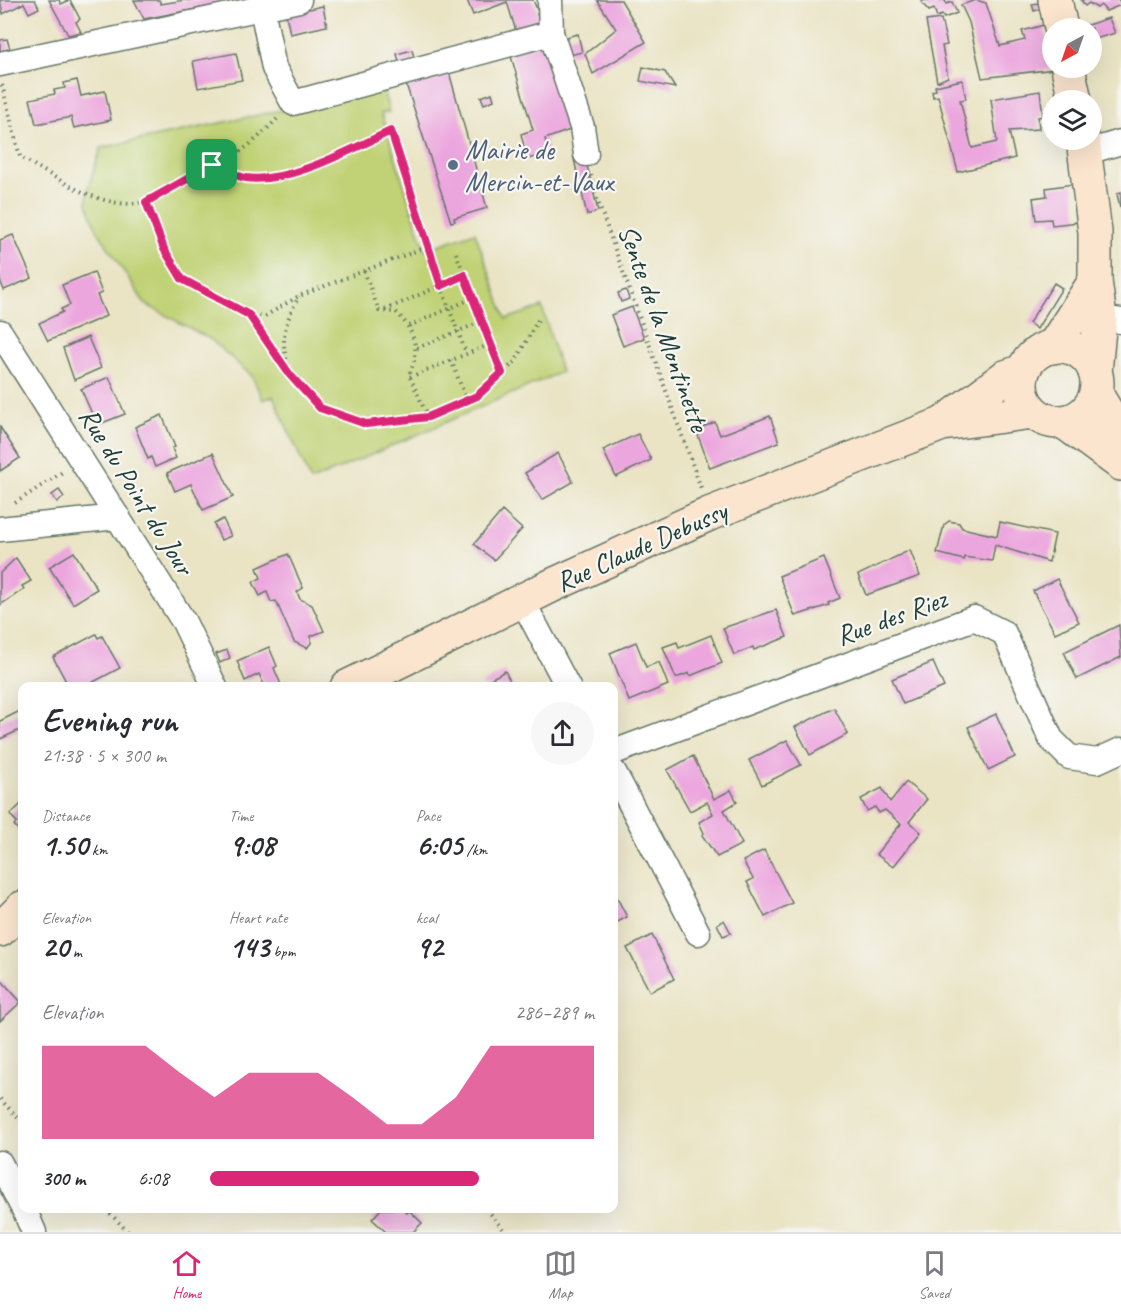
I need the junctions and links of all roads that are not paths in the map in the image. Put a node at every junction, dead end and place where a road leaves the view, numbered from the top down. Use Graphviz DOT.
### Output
graph roads {
  1 [pos="299,0"];
  2 [pos="550,0"];
  3 [pos="1055,0"];
  4 [pos="262,8"];
  5 [pos="1059,18"];
  6 [pos="551,33"];
  7 [pos="0,64"];
  8 [pos="1121,142"];
  9 [pos="1102,144"];
  10 [pos="1085,150"];
  11 [pos="586,154"];
  12 [pos="1095,282"];
  13 [pos="1110,319"];
  14 [pos="0,332"];
  15 [pos="1053,347"];
  16 [pos="1023,371"];
  17 [pos="1095,383"];
  18 [pos="1033,412"];
  19 [pos="1064,422"];
  20 [pos="942,424"];
  21 [pos="1121,443"];
  22 [pos="1121,464"];
  23 [pos="118,517"];
  24 [pos="0,529"];
  25 [pos="522,600"];
  26 [pos="213,682"];
  27 [pos="357,682"];
  28 [pos="565,682"];
  29 [pos="1121,750"];
  30 [pos="618,751"];
  31 [pos="618,780"];
  32 [pos="18,912"];
  33 [pos="0,930"];
  34 [pos="698,933"];
  35 [pos="0,1163"];
  36 [pos="18,1198"];
  37 [pos="25,1213"];
  38 [pos="34,1232"];
  1 -- 4 [label="street"];
  2 -- 6 [label="street"];
  3 -- 5 [label="street"];
  4 -- 6 [label="street"];
  4 -- 7 [label="street"];
  6 -- 11 [label="street"];
  8 -- 9 [label="street"];
  10 -- 12 [label="street"];
  12 -- 13 [label="street"];
  12 -- 15 [label="street"];
  13 -- 17 [label="street"];
  14 -- 23 [label="street, Rue du Point du Jour"];
  15 -- 16 [label="street"];
  15 -- 17 [label="street"];
  16 -- 18 [label="street"];
  16 -- 20 [label="street"];
  17 -- 19 [label="street"];
  17 -- 21 [label="street"];
  18 -- 19 [label="street"];
  18 -- 20 [label="street"];
  19 -- 22 [label="street"];
  20 -- 25 [label="street, Rue Claude Debussy"];
  23 -- 24 [label="street"];
  23 -- 26 [label="street, Rue du Point du Jour"];
  25 -- 27 [label="street, Rue Claude Debussy"];
  25 -- 28 [label="street"];
  29 -- 30 [label="street, Rue des Riez"];
  31 -- 34 [label="street"];
  32 -- 33 [label="street"];
  35 -- 36 [label="street"];
  37 -- 38 [label="street"];
}
